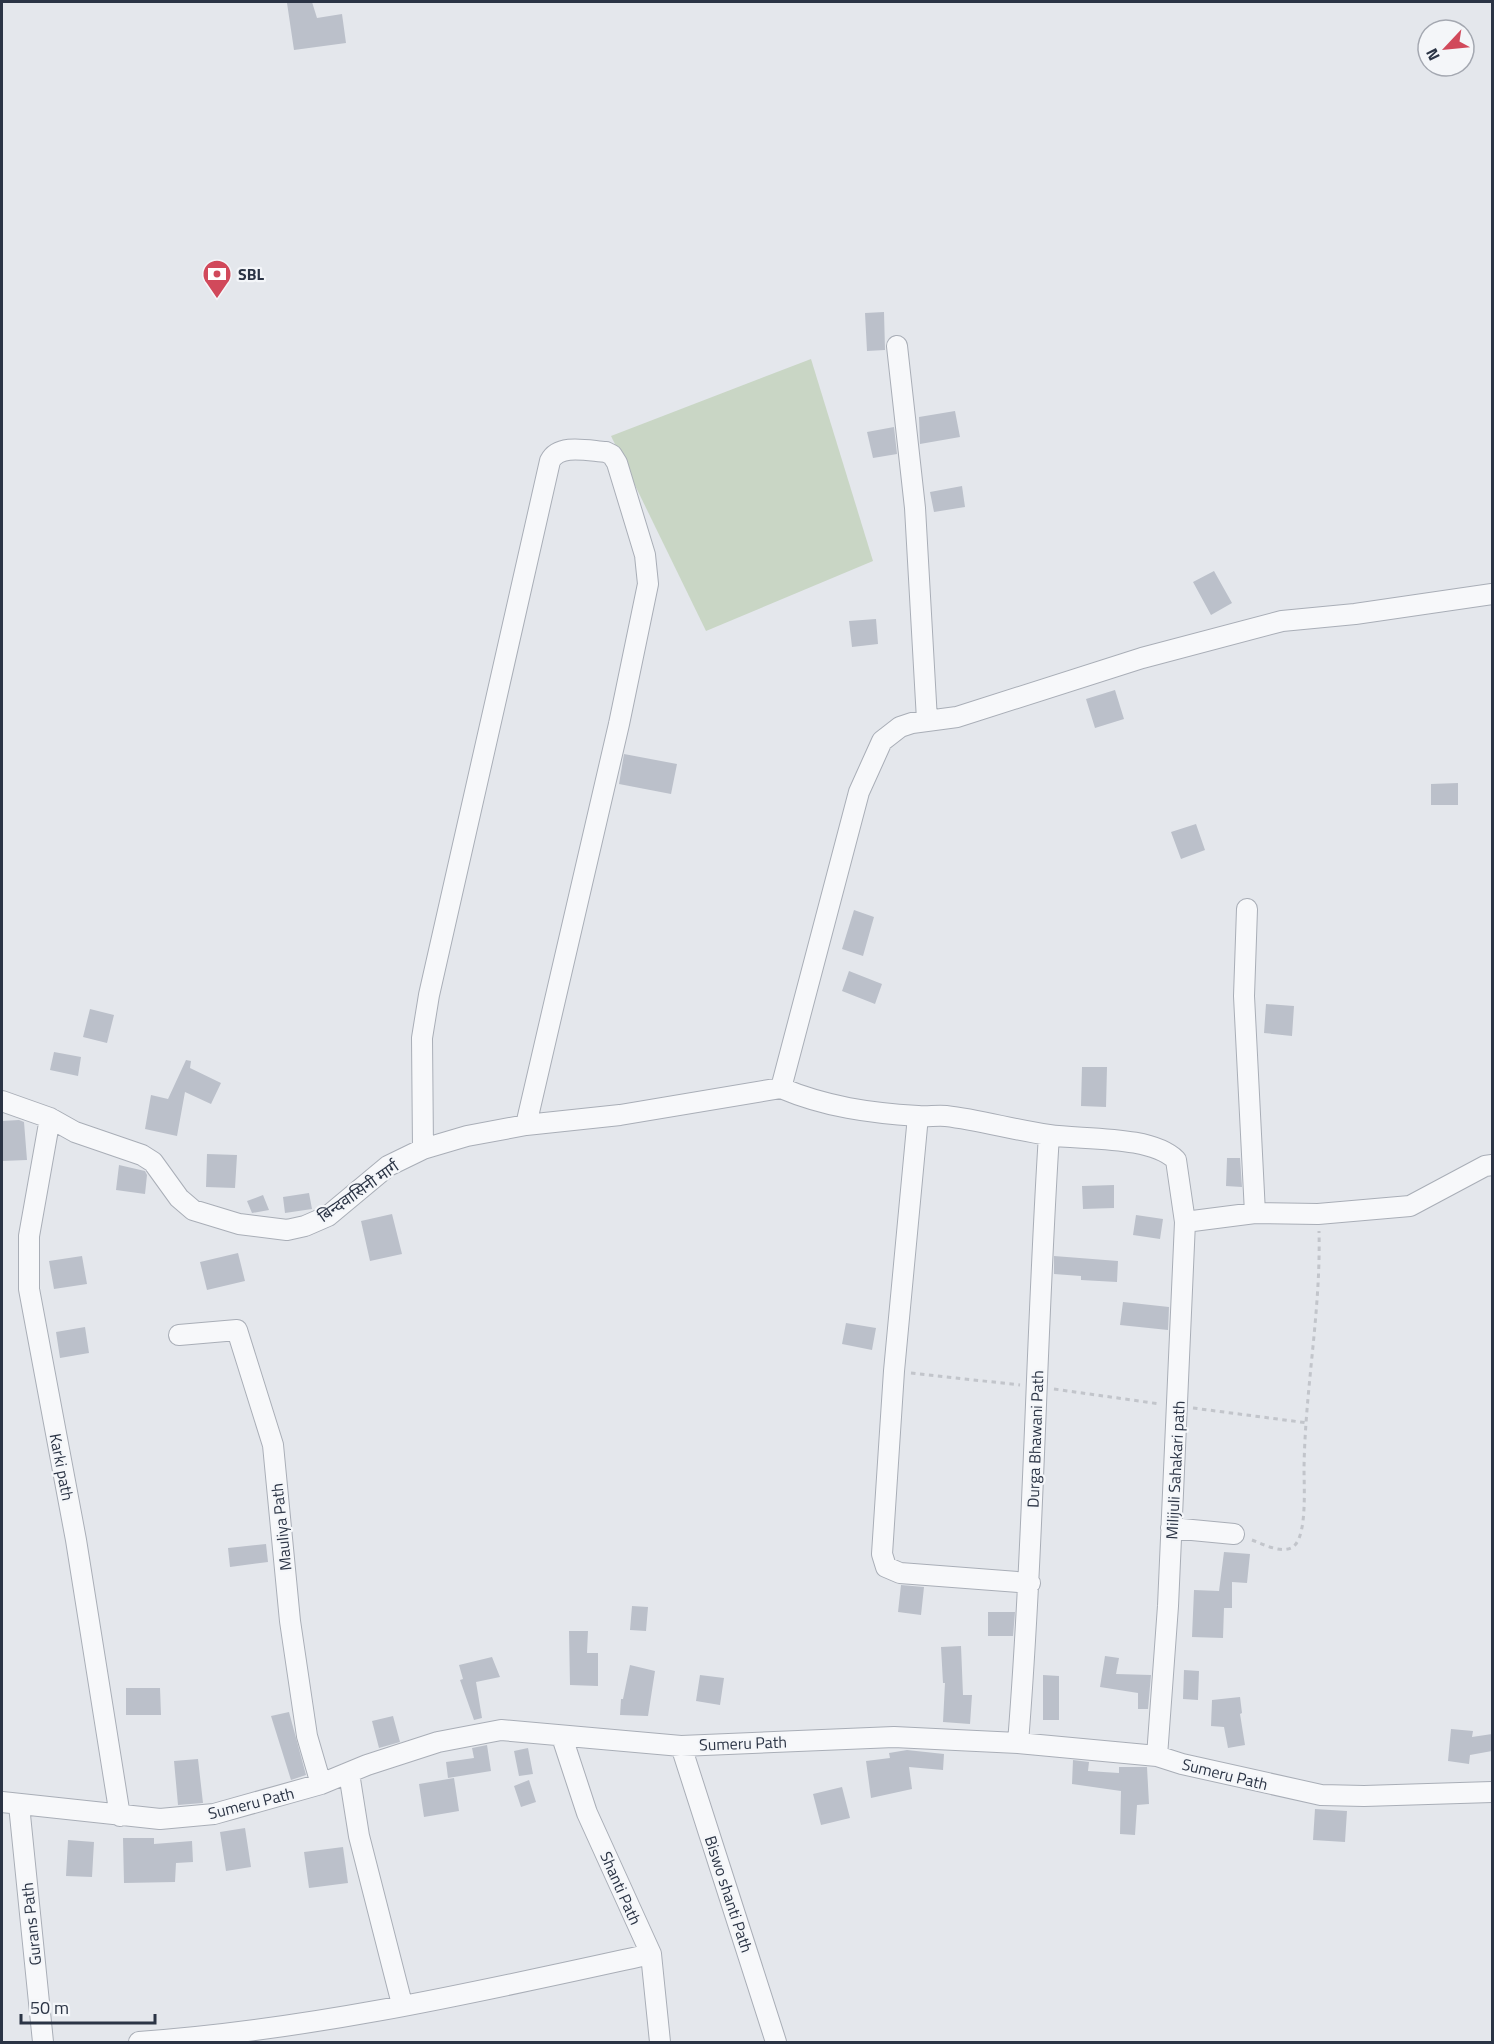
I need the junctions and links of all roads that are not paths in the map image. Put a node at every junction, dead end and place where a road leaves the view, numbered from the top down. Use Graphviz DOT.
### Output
graph roads {
  1 [pos="897,346"];
  2 [pos="1492,594"];
  3 [pos="927,720"];
  4 [pos="1247,909"];
  5 [pos="781,1088"];
  6 [pos="2,1101"];
  7 [pos="918,1116"];
  8 [pos="50,1118"];
  9 [pos="526,1125"];
  10 [pos="1049,1135"];
  11 [pos="423,1149"];
  12 [pos="1492,1165"];
  13 [pos="1255,1213"];
  14 [pos="1185,1222"];
  15 [pos="179,1335"];
  16 [pos="1171,1528"];
  17 [pos="1234,1534"];
  18 [pos="1030,1582"];
  19 [pos="562,1737"];
  20 [pos="1018,1743"];
  21 [pos="681,1746"];
  22 [pos="1157,1756"];
  23 [pos="349,1773"];
  24 [pos="321,1784"];
  25 [pos="1492,1792"];
  26 [pos="10,1803"];
  27 [pos="120,1816"];
  28 [pos="651,1954"];
  29 [pos="402,2004"];
  30 [pos="43,2043"];
  31 [pos="139,2043"];
  32 [pos="660,2043"];
  33 [pos="776,2043"];
  1 -- 3 [label="street"];
  2 -- 3 [label="street"];
  3 -- 5 [label="street"];
  4 -- 13 [label="street"];
  5 -- 7 [label="street, Milijuli Sahakari path"];
  5 -- 9 [label="street, बिन्दवासिनी मार्ग"];
  6 -- 8 [label="street, बिन्दवासिनी मार्ग"];
  7 -- 10 [label="street, Milijuli Sahakari path"];
  7 -- 18 [label="street"];
  8 -- 11 [label="street, बिन्दवासिनी मार्ग"];
  8 -- 27 [label="street, Karki path"];
  9 -- 11 [label="street, बिन्दवासिनी मार्ग"];
  9 -- 11 [label="street"];
  10 -- 14 [label="street, Milijuli Sahakari path"];
  10 -- 18 [label="street, Durga Bhawani Path"];
  12 -- 13 [label="street"];
  13 -- 14 [label="street"];
  14 -- 16 [label="street, Milijuli Sahakari path"];
  15 -- 24 [label="street, Mauliya Path"];
  16 -- 17 [label="street"];
  16 -- 22 [label="street, Milijuli Sahakari path"];
  18 -- 20 [label="street, Durga Bhawani Path"];
  19 -- 21 [label="street, Sumeru Path"];
  19 -- 23 [label="street, Sumeru Path"];
  19 -- 28 [label="street, Shanti Path"];
  20 -- 21 [label="street, Sumeru Path"];
  20 -- 22 [label="street, Sumeru Path"];
  21 -- 33 [label="street, Biswo shanti Path"];
  22 -- 25 [label="street, Sumeru Path"];
  23 -- 24 [label="street, Sumeru Path"];
  23 -- 29 [label="street"];
  24 -- 27 [label="street, Sumeru Path"];
  26 -- 27 [label="street, Sumeru Path"];
  26 -- 30 [label="street, Gurans Path"];
  28 -- 29 [label="street"];
  28 -- 32 [label="street, Shanti Path"];
  29 -- 31 [label="street"];
}
